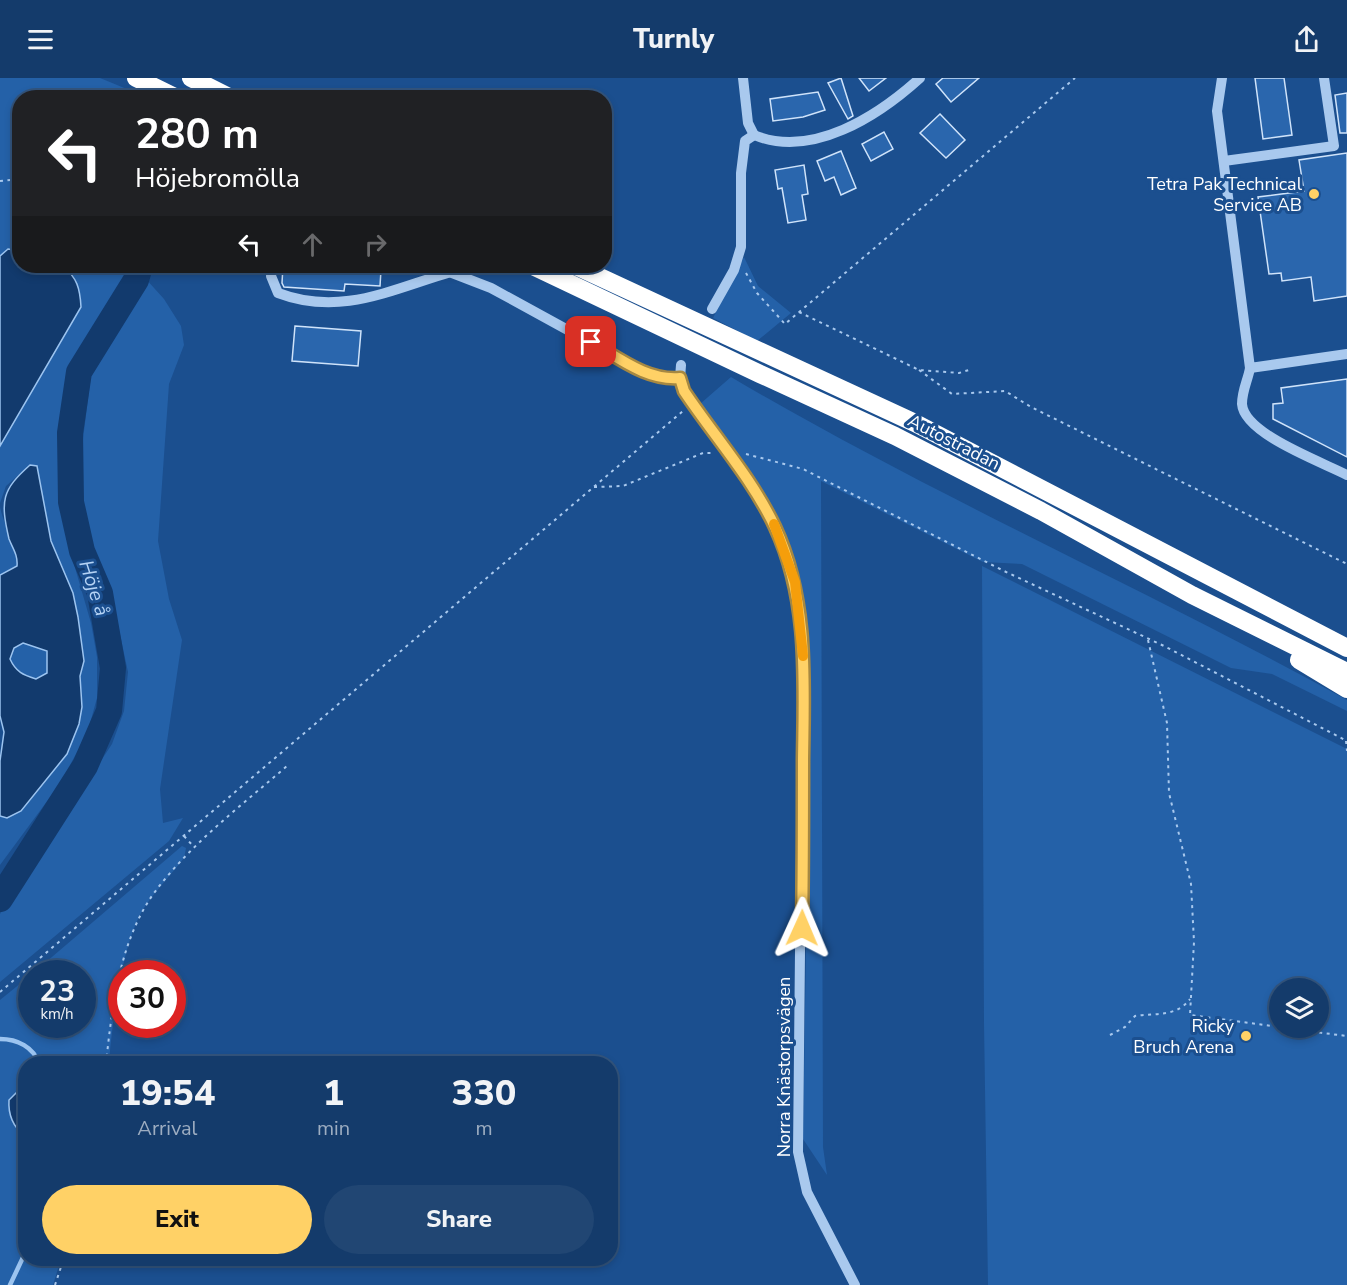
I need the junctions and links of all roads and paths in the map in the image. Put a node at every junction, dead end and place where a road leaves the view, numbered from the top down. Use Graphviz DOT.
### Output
graph roads {
  1 [pos="136,78"];
  2 [pos="742,78"];
  3 [pos="920,78"];
  4 [pos="1075,78"];
  5 [pos="1221,78"];
  6 [pos="1324,78"];
  7 [pos="192,79"];
  8 [pos="161,90"];
  9 [pos="215,90"];
  10 [pos="754,135"];
  11 [pos="1224,161"];
  12 [pos="741,247"];
  13 [pos="271,273"];
  14 [pos="448,273"];
  15 [pos="453,273"];
  16 [pos="548,273"];
  17 [pos="591,273"];
  18 [pos="712,309"];
  19 [pos="799,312"];
  20 [pos="1347,354"];
  21 [pos="681,364"];
  22 [pos="1250,368"];
  23 [pos="972,369"];
  24 [pos="919,370"];
  25 [pos="680,378"];
  26 [pos="692,403"];
  27 [pos="728,453"];
  28 [pos="1347,475"];
  29 [pos="594,487"];
  30 [pos="1347,564"];
  31 [pos="1192,595"];
  32 [pos="1147,639"];
  33 [pos="1347,648"];
  34 [pos="1347,672"];
  35 [pos="1347,689"];
  36 [pos="1346,741"];
  37 [pos="1347,751"];
  38 [pos="287,766"];
  39 [pos="184,836"];
  40 [pos="194,847"];
  41 [pos="0,992"];
  42 [pos="1190,998"];
  43 [pos="1269,1025"];
  44 [pos="1329,1034"];
  45 [pos="1110,1035"];
  46 [pos="1347,1036"];
  47 [pos="107,1056"];
  48 [pos="61,1266"];
  49 [pos="55,1285"];
  50 [pos="855,1285"];
  1 -- 8 [label="highway"];
  2 -- 10 [label="street"];
  3 -- 10 [label="street"];
  4 -- 19 [label="path"];
  5 -- 11 [label="street"];
  6 -- 11 [label="street"];
  7 -- 9 [label="highway"];
  10 -- 12 [label="street"];
  11 -- 22 [label="street"];
  12 -- 18 [label="street"];
  12 -- 19 [label="path"];
  13 -- 14 [label="street"];
  15 -- 25 [label="street"];
  16 -- 31 [label="highway, Autostradan"];
  17 -- 33 [label="highway, Autostradan"];
  19 -- 24 [label="path"];
  20 -- 22 [label="street"];
  21 -- 25 [label="street, Norra Knästorpsvägen"];
  22 -- 28 [label="street"];
  23 -- 24 [label="path"];
  24 -- 30 [label="path"];
  25 -- 26 [label="street, Norra Knästorpsvägen"];
  26 -- 27 [label="street, Norra Knästorpsvägen"];
  26 -- 29 [label="path"];
  27 -- 29 [label="path"];
  27 -- 32 [label="path"];
  27 -- 50 [label="street, Norra Knästorpsvägen"];
  29 -- 39 [label="path"];
  31 -- 34 [label="highway, Autostradan"];
  31 -- 35 [label="highway"];
  32 -- 36 [label="path"];
  32 -- 42 [label="path"];
  36 -- 37 [label="path"];
  38 -- 40 [label="path"];
  39 -- 40 [label="path"];
  39 -- 41 [label="path"];
  40 -- 47 [label="path"];
  42 -- 43 [label="path"];
  42 -- 45 [label="path"];
  44 -- 46 [label="path"];
  48 -- 49 [label="path"];
}
